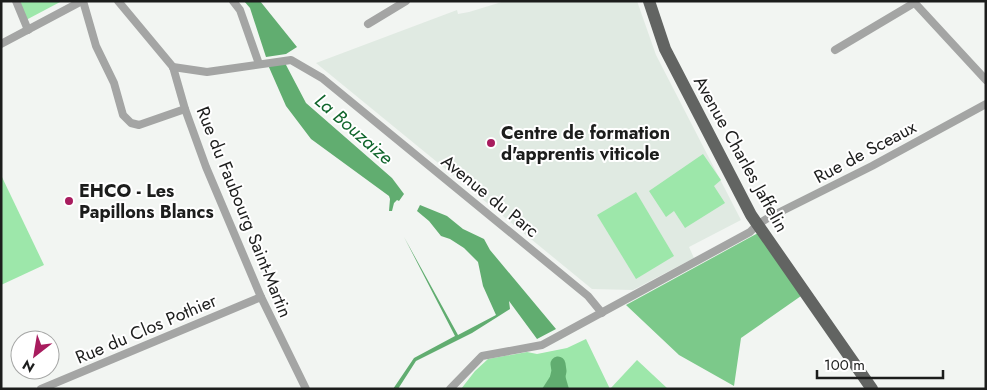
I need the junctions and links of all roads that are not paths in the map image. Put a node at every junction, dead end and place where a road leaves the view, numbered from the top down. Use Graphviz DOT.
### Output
graph roads {
  1 [pos="16,1"];
  2 [pos="118,1"];
  3 [pos="234,1"];
  4 [pos="406,1"];
  5 [pos="649,1"];
  6 [pos="78,2"];
  7 [pos="914,2"];
  8 [pos="368,24"];
  9 [pos="28,30"];
  10 [pos="1,44"];
  11 [pos="835,50"];
  12 [pos="259,64"];
  13 [pos="173,66"];
  14 [pos="986,80"];
  15 [pos="986,104"];
  16 [pos="185,109"];
  17 [pos="757,225"];
  18 [pos="261,297"];
  19 [pos="602,314"];
  20 [pos="41,389"];
  21 [pos="306,389"];
  22 [pos="450,389"];
  23 [pos="872,389"];
  1 -- 9 [label="street"];
  2 -- 13 [label="street, Rue du Faubourg Saint-Martin"];
  3 -- 12 [label="street"];
  4 -- 8 [label="street"];
  5 -- 17 [label="main road, Avenue Charles Jaffelin"];
  6 -- 9 [label="street"];
  6 -- 16 [label="street"];
  7 -- 11 [label="street"];
  7 -- 14 [label="street"];
  9 -- 10 [label="street"];
  12 -- 13 [label="street, Avenue du Parc"];
  12 -- 19 [label="street, Avenue du Parc"];
  13 -- 16 [label="street, Rue du Faubourg Saint-Martin"];
  15 -- 17 [label="street, Rue de Sceaux"];
  16 -- 18 [label="street, Rue du Faubourg Saint-Martin"];
  17 -- 19 [label="street"];
  17 -- 23 [label="main road, Avenue Charles Jaffelin"];
  18 -- 20 [label="street, Rue du Clos Pothier"];
  18 -- 21 [label="street, Rue du Faubourg Saint-Martin"];
  19 -- 22 [label="street"];
}
